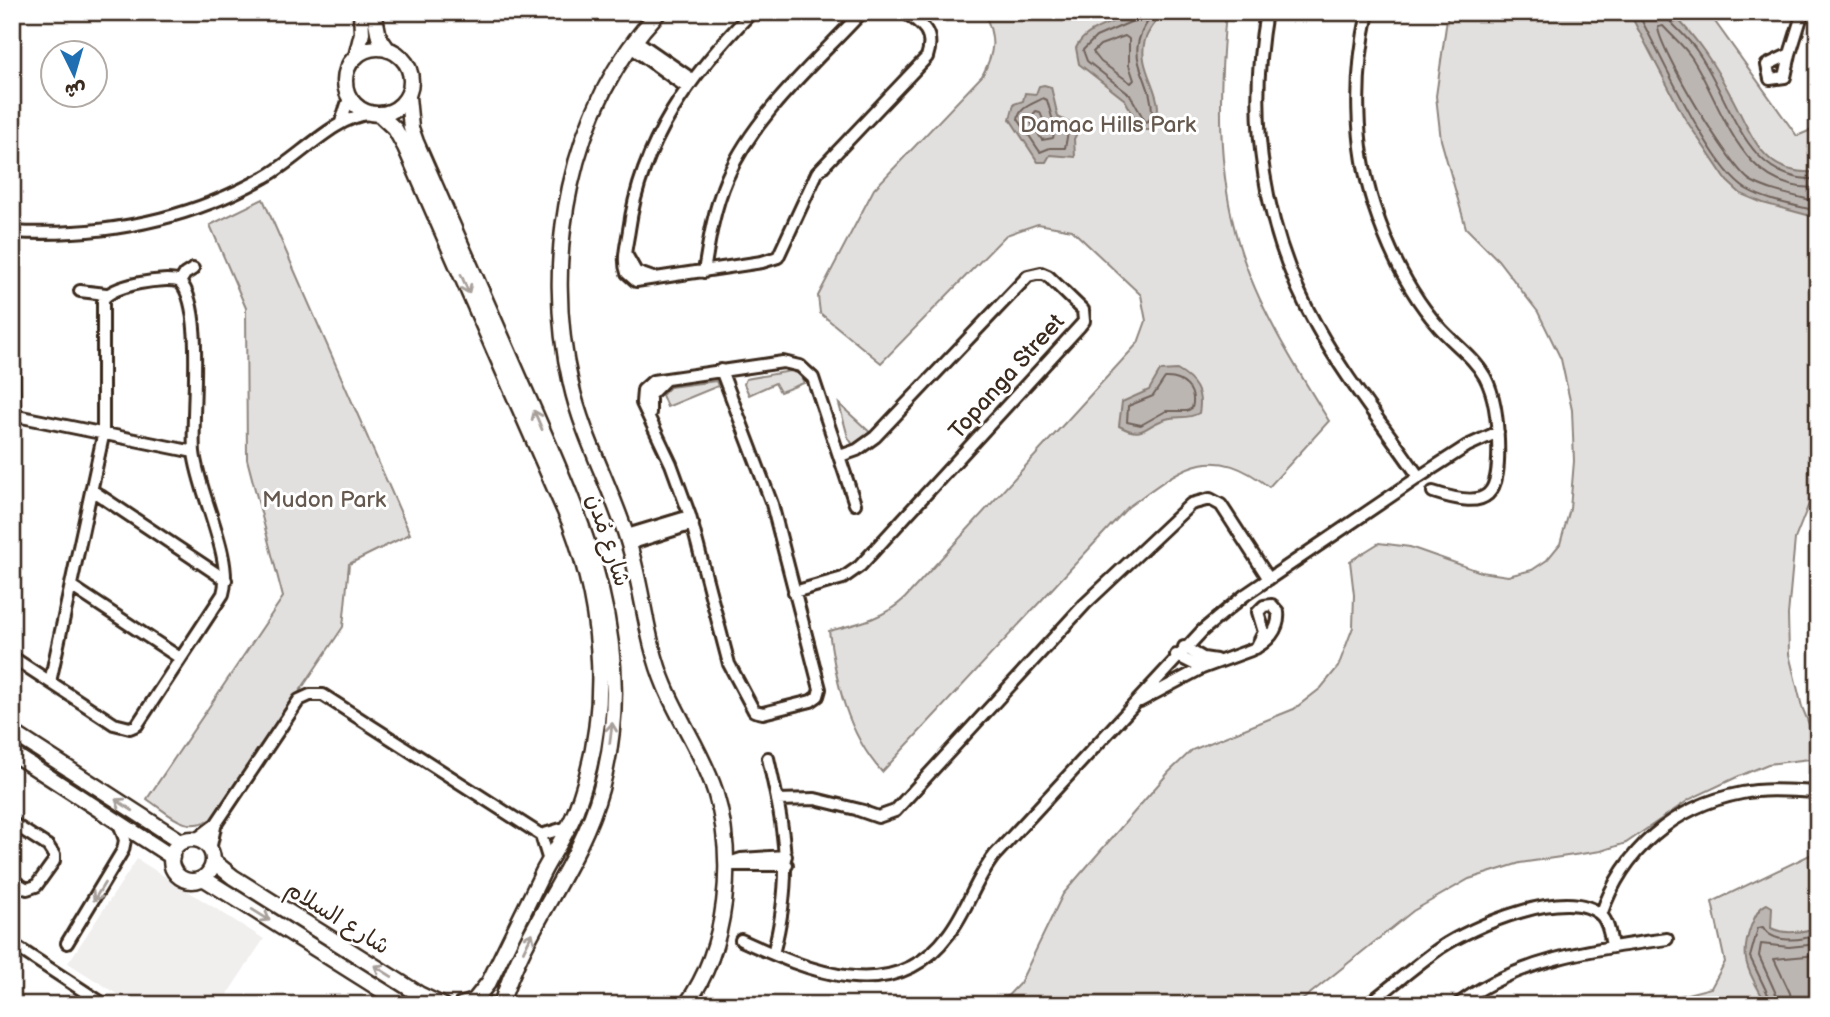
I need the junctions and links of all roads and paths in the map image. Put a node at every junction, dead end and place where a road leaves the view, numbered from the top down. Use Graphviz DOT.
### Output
graph roads {
  1 [pos="361,12"];
  2 [pos="374,12"];
  3 [pos="659,12"];
  4 [pos="752,12"];
  5 [pos="862,12"];
  6 [pos="904,12"];
  7 [pos="1266,12"];
  8 [pos="1368,12"];
  9 [pos="1803,12"];
  10 [pos="635,45"];
  11 [pos="388,50"];
  12 [pos="1790,54"];
  13 [pos="356,57"];
  14 [pos="689,83"];
  15 [pos="408,97"];
  16 [pos="349,98"];
  17 [pos="375,114"];
  18 [pos="341,122"];
  19 [pos="12,232"];
  20 [pos="193,269"];
  21 [pos="704,272"];
  22 [pos="180,282"];
  23 [pos="80,290"];
  24 [pos="106,294"];
  25 [pos="12,301"];
  26 [pos="721,370"];
  27 [pos="13,415"];
  28 [pos="1498,432"];
  29 [pos="103,436"];
  30 [pos="194,452"];
  31 [pos="840,456"];
  32 [pos="1419,477"];
  33 [pos="93,491"];
  34 [pos="1433,492"];
  35 [pos="855,504"];
  36 [pos="692,520"];
  37 [pos="628,540"];
  38 [pos="1269,579"];
  39 [pos="226,580"];
  40 [pos="71,586"];
  41 [pos="794,592"];
  42 [pos="1256,648"];
  43 [pos="1180,651"];
  44 [pos="12,657"];
  45 [pos="180,658"];
  46 [pos="1226,659"];
  47 [pos="1202,668"];
  48 [pos="50,682"];
  49 [pos="1129,708"];
  50 [pos="12,732"];
  51 [pos="12,753"];
  52 [pos="768,758"];
  53 [pos="1818,792"];
  54 [pos="778,800"];
  55 [pos="12,823"];
  56 [pos="119,823"];
  57 [pos="216,824"];
  58 [pos="568,827"];
  59 [pos="541,835"];
  60 [pos="188,841"];
  61 [pos="212,855"];
  62 [pos="172,857"];
  63 [pos="549,861"];
  64 [pos="786,861"];
  65 [pos="726,864"];
  66 [pos="203,878"];
  67 [pos="12,880"];
  68 [pos="1601,915"];
  69 [pos="1667,939"];
  70 [pos="741,940"];
  71 [pos="67,943"];
  72 [pos="12,944"];
  73 [pos="1612,946"];
  74 [pos="773,954"];
  75 [pos="699,985"];
  76 [pos="467,1003"];
  77 [pos="105,1005"];
  78 [pos="405,1005"];
  79 [pos="442,1005"];
  80 [pos="489,1005"];
  81 [pos="501,1005"];
  82 [pos="686,1005"];
  83 [pos="699,1005"];
  84 [pos="1367,1005"];
  85 [pos="1457,1005"];
  1 -- 13 [label="street"];
  2 -- 11 [label="street"];
  3 -- 10 [label="street"];
  4 -- 14 [label="street"];
  5 -- 21 [label="street"];
  6 -- 21 [label="street"];
  7 -- 32 [label="street"];
  8 -- 28 [label="street"];
  9 -- 12 [label="street"];
  10 -- 14 [label="street"];
  10 -- 37 [label="street"];
  11 -- 13 [label="street"];
  11 -- 15 [label="street"];
  13 -- 16 [label="street"];
  14 -- 21 [label="street"];
  15 -- 17 [label="street"];
  81 -- 15 [label="street, شارع مُدن, one-way"];
  16 -- 17 [label="street"];
  16 -- 18 [label="street"];
  17 -- 18 [label="street"];
  17 -- 58 [label="street, شارع مُدن, one-way"];
  18 -- 19 [label="street"];
  20 -- 22 [label="street"];
  22 -- 24 [label="street"];
  22 -- 30 [label="street"];
  23 -- 24 [label="street"];
  24 -- 29 [label="street"];
  25 -- 27 [label="street"];
  26 -- 31 [label="street"];
  26 -- 36 [label="street"];
  26 -- 41 [label="street"];
  27 -- 29 [label="street"];
  28 -- 32 [label="street"];
  28 -- 34 [label="street"];
  29 -- 30 [label="street"];
  29 -- 33 [label="street"];
  30 -- 39 [label="street"];
  31 -- 35 [label="street"];
  31 -- 41 [label="street, Topanga Street"];
  32 -- 38 [label="street"];
  33 -- 39 [label="street"];
  33 -- 40 [label="street"];
  36 -- 37 [label="street"];
  36 -- 41 [label="street"];
  37 -- 65 [label="street"];
  38 -- 43 [label="street"];
  38 -- 54 [label="street"];
  39 -- 45 [label="street"];
  40 -- 45 [label="street"];
  40 -- 48 [label="street"];
  42 -- 46 [label="street"];
  43 -- 46 [label="street"];
  43 -- 47 [label="street"];
  43 -- 49 [label="street"];
  44 -- 48 [label="street"];
  45 -- 48 [label="street"];
  46 -- 47 [label="street"];
  47 -- 49 [label="street"];
  49 -- 74 [label="street"];
  60 -- 50 [label="street, one-way"];
  51 -- 56 [label="street"];
  52 -- 54 [label="street"];
  53 -- 68 [label="street"];
  54 -- 64 [label="street"];
  55 -- 67 [label="street"];
  56 -- 62 [label="street"];
  56 -- 71 [label="street, one-way"];
  57 -- 59 [label="street"];
  57 -- 60 [label="street"];
  57 -- 61 [label="street"];
  58 -- 59 [label="street"];
  58 -- 63 [label="street, شارع مُدن"];
  59 -- 63 [label="street"];
  60 -- 61 [label="street"];
  60 -- 62 [label="street"];
  61 -- 66 [label="street"];
  79 -- 61 [label="street, شارع السلام, one-way"];
  62 -- 66 [label="street"];
  63 -- 76 [label="street, شارع مُدن"];
  64 -- 65 [label="street"];
  64 -- 74 [label="street"];
  65 -- 75 [label="street"];
  66 -- 78 [label="street, شارع السلام, one-way"];
  68 -- 73 [label="street"];
  68 -- 84 [label="street"];
  69 -- 73 [label="street"];
  70 -- 74 [label="street"];
  72 -- 77 [label="street"];
  73 -- 85 [label="street"];
  75 -- 82 [label="street"];
  75 -- 83 [label="street"];
  76 -- 80 [label="street"];
}
